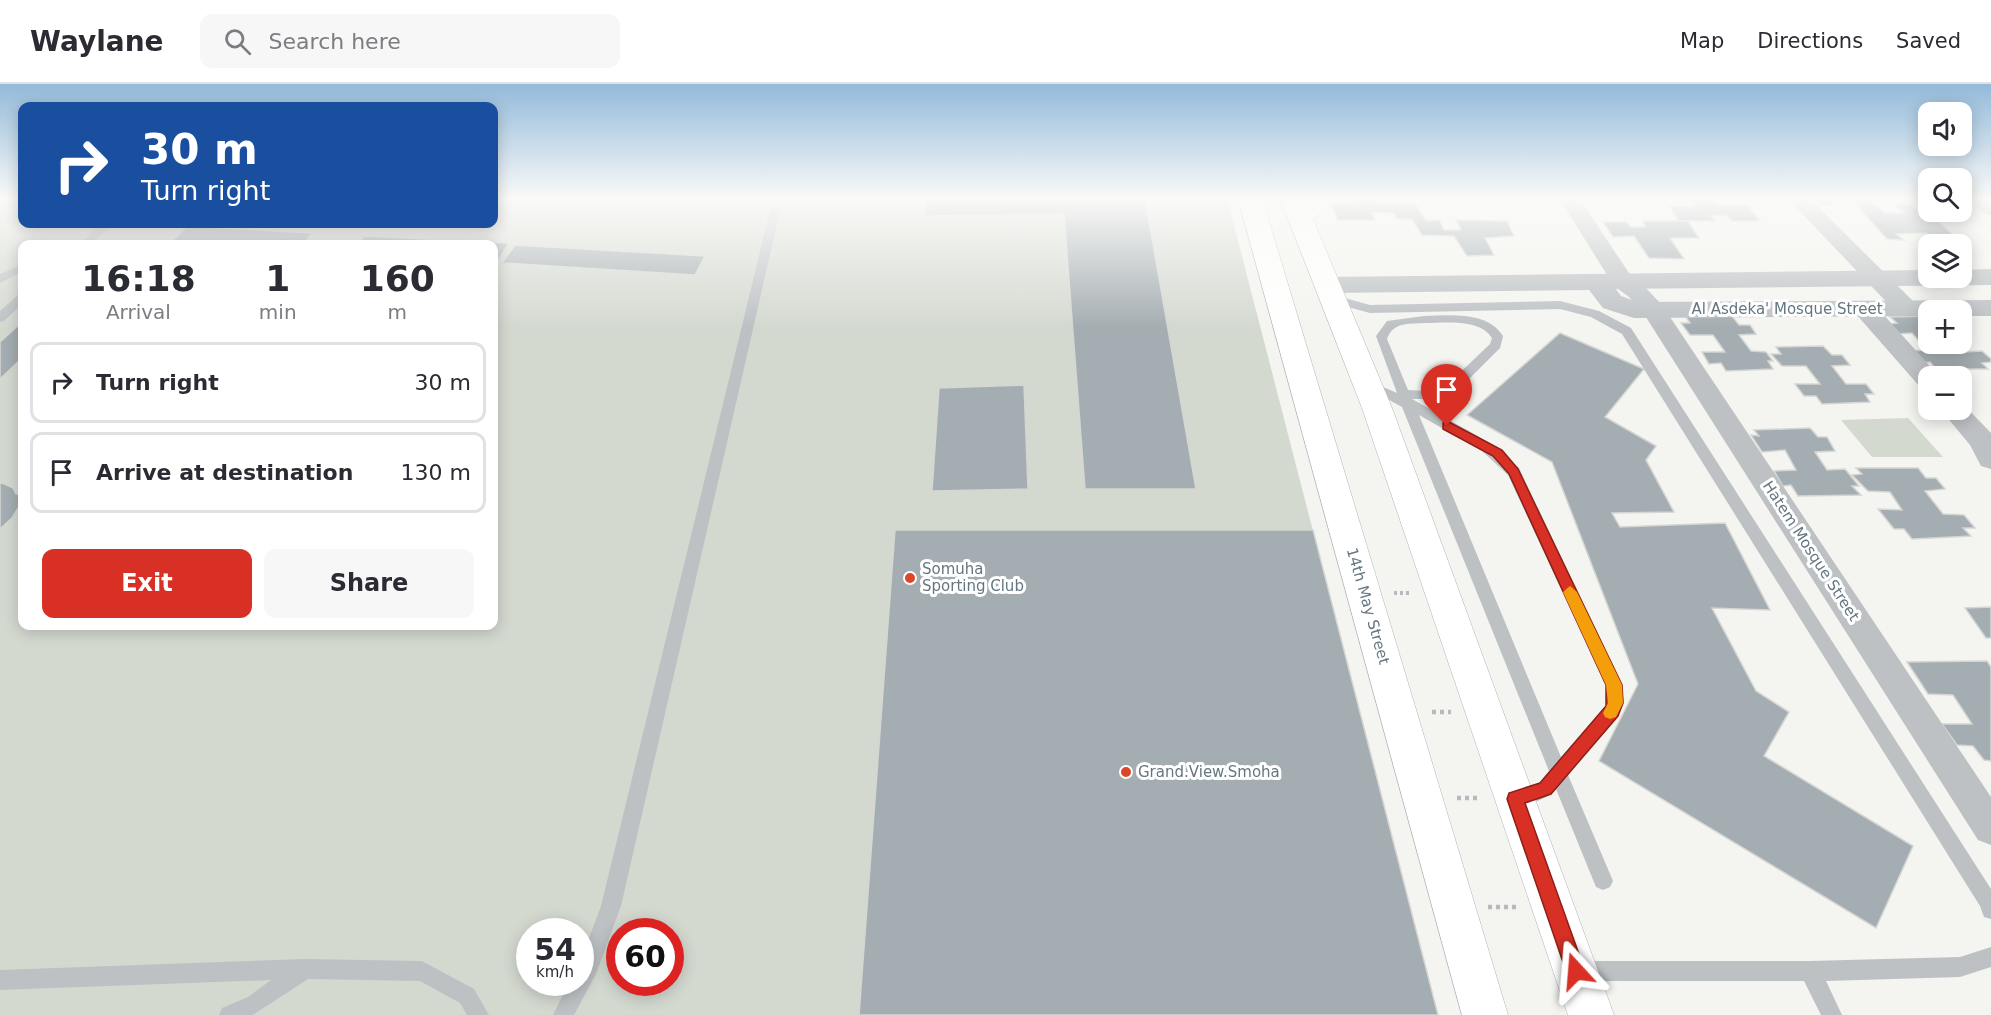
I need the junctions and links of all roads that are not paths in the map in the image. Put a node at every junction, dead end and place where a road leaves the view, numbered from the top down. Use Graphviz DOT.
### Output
graph roads {
  1 [pos="768,241"];
  2 [pos="1263,241"];
  3 [pos="1316,241"];
  4 [pos="1590,241"];
  5 [pos="1840,241"];
  6 [pos="18,270"];
  7 [pos="1991,277"];
  8 [pos="1877,278"];
  9 [pos="0,279"];
  10 [pos="1609,281"];
  11 [pos="1331,292"];
  12 [pos="18,301"];
  13 [pos="1991,308"];
  14 [pos="1865,309"];
  15 [pos="1907,309"];
  16 [pos="1653,310"];
  17 [pos="3,313"];
  18 [pos="1918,369"];
  19 [pos="1369,385"];
  20 [pos="1406,400"];
  21 [pos="1963,420"];
  22 [pos="1991,459"];
  23 [pos="1559,773"];
  24 [pos="1515,799"];
  25 [pos="1991,828"];
  26 [pos="1603,881"];
  27 [pos="1991,910"];
  28 [pos="594,953"];
  29 [pos="1991,957"];
  30 [pos="305,969"];
  31 [pos="1810,970"];
  32 [pos="1576,971"];
  33 [pos="0,980"];
  34 [pos="573,996"];
  35 [pos="229,1015"];
  36 [pos="479,1015"];
  37 [pos="563,1015"];
  38 [pos="1485,1015"];
  39 [pos="1591,1015"];
  40 [pos="1832,1015"];
  1 -- 28 [label="lane"];
  2 -- 38 [label="main road, 14th May Street"];
  3 -- 11 [label="main road"];
  4 -- 10 [label="street, Hatem Mosque Street"];
  5 -- 8 [label="street"];
  6 -- 9 [label="lane"];
  7 -- 8 [label="street, Al Asdeka' Mosque Street"];
  8 -- 10 [label="street, Al Asdeka' Mosque Street"];
  8 -- 15 [label="street"];
  10 -- 11 [label="street, Al Asdeka' Mosque Street"];
  10 -- 16 [label="street, Hatem Mosque Street"];
  11 -- 19 [label="main road"];
  11 -- 27 [label="lane"];
  12 -- 17 [label="lane"];
  13 -- 15 [label="street, Al Asdeka' Mosque Street"];
  14 -- 15 [label="street, Al Asdeka' Mosque Street"];
  14 -- 16 [label="street, Al Asdeka' Mosque Street"];
  14 -- 18 [label="street"];
  16 -- 25 [label="street, Hatem Mosque Street"];
  19 -- 20 [label="lane"];
  19 -- 24 [label="main road"];
  20 -- 20 [label="lane"];
  20 -- 23 [label="lane"];
  20 -- 23 [label="lane"];
  21 -- 22 [label="street"];
  23 -- 24 [label="lane"];
  23 -- 26 [label="lane"];
  24 -- 32 [label="main road"];
  29 -- 31 [label="lane"];
  30 -- 33 [label="lane"];
  30 -- 35 [label="lane"];
  30 -- 36 [label="lane"];
  31 -- 32 [label="lane"];
  31 -- 40 [label="lane"];
  32 -- 39 [label="main road"];
  34 -- 37 [label="lane"];
}
